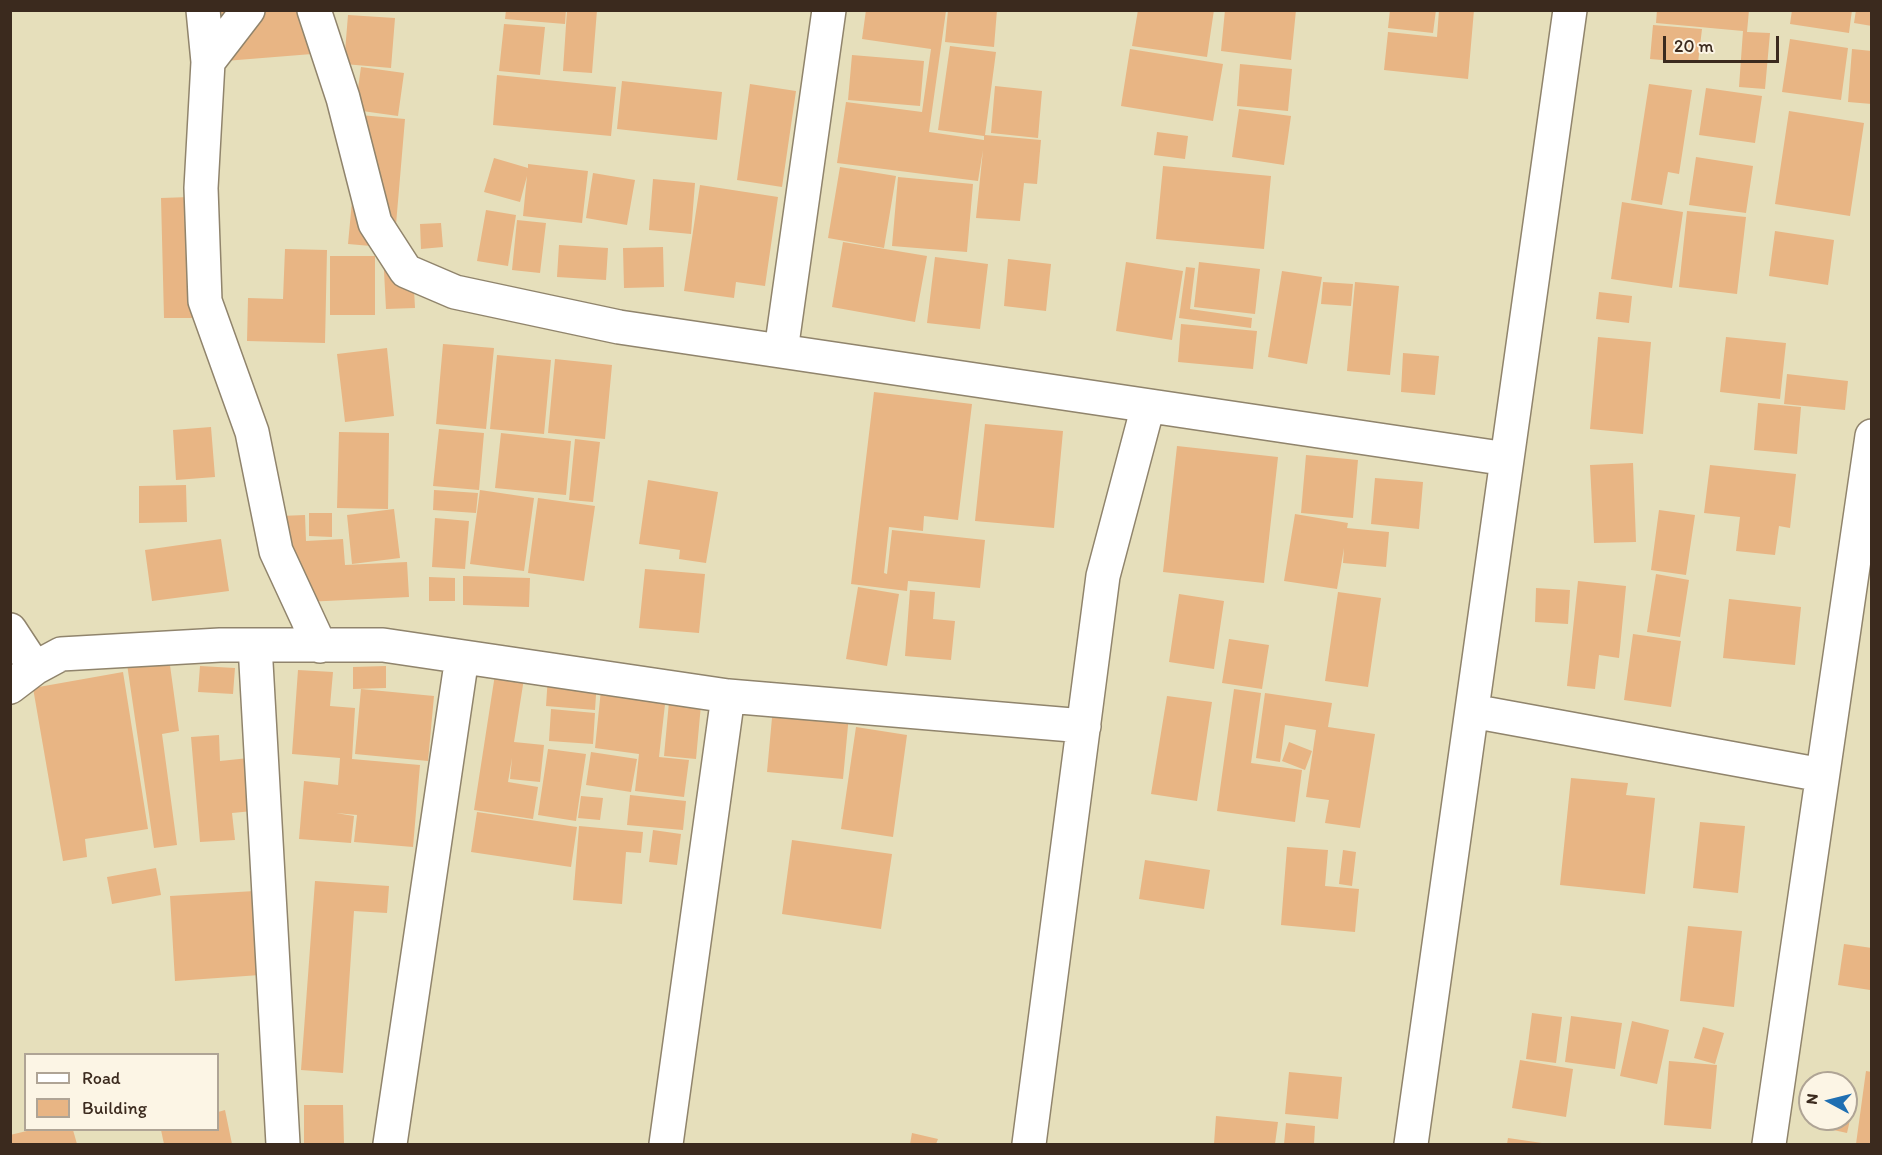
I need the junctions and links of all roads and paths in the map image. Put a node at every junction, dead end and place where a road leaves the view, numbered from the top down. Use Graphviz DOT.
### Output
graph roads {
  1 [pos="203,10"];
  2 [pos="248,10"];
  3 [pos="314,10"];
  4 [pos="829,10"];
  5 [pos="1570,10"];
  6 [pos="208,62"];
  7 [pos="781,351"];
  8 [pos="1148,406"];
  9 [pos="1872,436"];
  10 [pos="1507,459"];
  11 [pos="255,645"];
  12 [pos="320,646"];
  13 [pos="18,656"];
  14 [pos="462,657"];
  15 [pos="728,696"];
  16 [pos="1472,711"];
  17 [pos="1084,726"];
  18 [pos="1822,776"];
  19 [pos="283,1144"];
  20 [pos="390,1144"];
  21 [pos="666,1144"];
  22 [pos="1029,1144"];
  23 [pos="1411,1144"];
  24 [pos="1769,1144"];
  1 -- 6 [label="street"];
  2 -- 6 [label="street"];
  3 -- 7 [label="street"];
  4 -- 7 [label="street"];
  5 -- 10 [label="street"];
  6 -- 12 [label="street"];
  7 -- 8 [label="street"];
  8 -- 10 [label="street"];
  8 -- 17 [label="street"];
  9 -- 18 [label="street"];
  10 -- 16 [label="street"];
  11 -- 12 [label="street"];
  11 -- 13 [label="street"];
  11 -- 19 [label="street"];
  12 -- 14 [label="street"];
  14 -- 15 [label="street"];
  14 -- 20 [label="street"];
  15 -- 17 [label="street"];
  15 -- 21 [label="street"];
  16 -- 18 [label="street"];
  16 -- 23 [label="street"];
  17 -- 22 [label="street"];
  18 -- 24 [label="street"];
}
